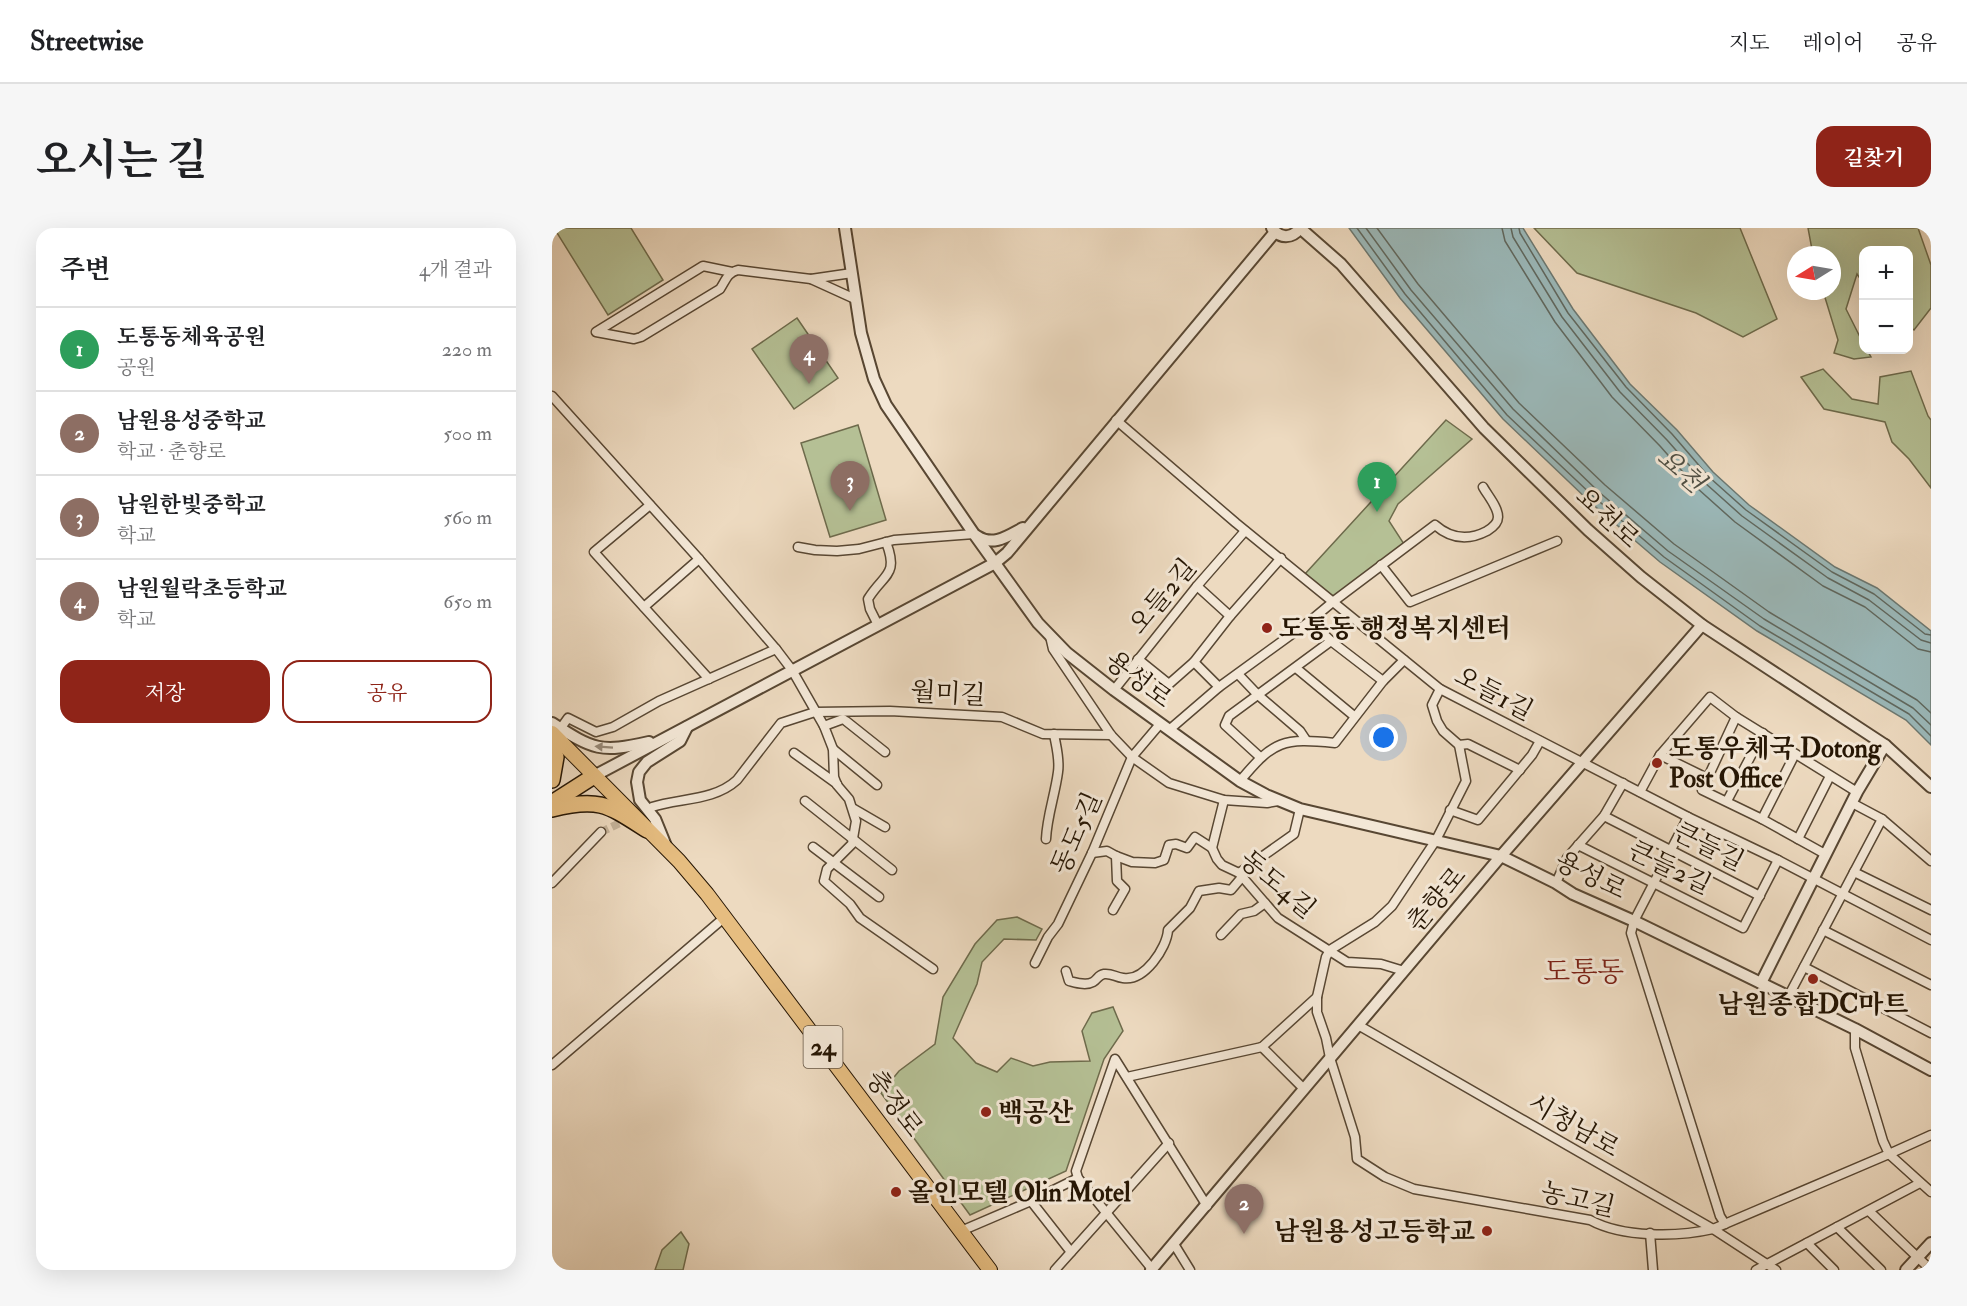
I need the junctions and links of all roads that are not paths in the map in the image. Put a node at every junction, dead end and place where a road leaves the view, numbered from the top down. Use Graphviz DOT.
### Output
graph roads {
  1 [pos="1300,228"];
  2 [pos="844,230"];
  3 [pos="1273,230"];
  4 [pos="732,272"];
  5 [pos="852,273"];
  6 [pos="812,279"];
  7 [pos="855,299"];
  8 [pos="552,396"];
  9 [pos="1116,420"];
  10 [pos="1483,488"];
  11 [pos="650,505"];
  12 [pos="1026,527"];
  13 [pos="1245,531"];
  14 [pos="974,534"];
  15 [pos="1557,541"];
  16 [pos="886,542"];
  17 [pos="798,547"];
  18 [pos="1281,558"];
  19 [pos="699,559"];
  20 [pos="995,563"];
  21 [pos="1381,565"];
  22 [pos="1197,586"];
  23 [pos="1334,601"];
  24 [pos="644,607"];
  25 [pos="1230,616"];
  26 [pos="1310,621"];
  27 [pos="878,625"];
  28 [pos="1702,625"];
  29 [pos="1050,636"];
  30 [pos="1331,641"];
  31 [pos="776,649"];
  32 [pos="1138,658"];
  33 [pos="1404,660"];
  34 [pos="1194,662"];
  35 [pos="1296,668"];
  36 [pos="792,670"];
  37 [pos="1238,675"];
  38 [pos="709,679"];
  39 [pos="1383,681"];
  40 [pos="1220,687"];
  41 [pos="1440,689"];
  42 [pos="1114,690"];
  43 [pos="1258,695"];
  44 [pos="815,712"];
  45 [pos="1354,716"];
  46 [pos="1737,717"];
  47 [pos="824,726"];
  48 [pos="556,727"];
  49 [pos="687,727"];
  50 [pos="1164,727"];
  51 [pos="1763,733"];
  52 [pos="1054,734"];
  53 [pos="1111,735"];
  54 [pos="662,740"];
  55 [pos="1306,740"];
  56 [pos="1540,741"];
  57 [pos="1459,745"];
  58 [pos="1885,745"];
  59 [pos="552,746"];
  60 [pos="833,749"];
  61 [pos="885,752"];
  62 [pos="794,753"];
  63 [pos="1795,754"];
  64 [pos="1660,755"];
  65 [pos="1132,757"];
  66 [pos="1260,757"];
  67 [pos="1584,762"];
  68 [pos="1520,770"];
  69 [pos="594,776"];
  70 [pos="1830,776"];
  71 [pos="1707,778"];
  72 [pos="552,780"];
  73 [pos="1240,781"];
  74 [pos="1623,783"];
  75 [pos="837,785"];
  76 [pos="877,785"];
  77 [pos="1931,787"];
  78 [pos="1640,792"];
  79 [pos="1857,792"];
  80 [pos="1224,800"];
  81 [pos="552,801"];
  82 [pos="805,801"];
  83 [pos="1278,801"];
  84 [pos="1727,801"];
  85 [pos="1852,803"];
  86 [pos="652,807"];
  87 [pos="552,809"];
  88 [pos="854,809"];
  89 [pos="1300,809"];
  90 [pos="1450,810"];
  91 [pos="1604,816"];
  92 [pos="1688,817"];
  93 [pos="1762,819"];
  94 [pos="1882,819"];
  95 [pos="885,826"];
  96 [pos="647,830"];
  97 [pos="601,832"];
  98 [pos="853,839"];
  99 [pos="1046,839"];
  100 [pos="1798,839"];
  101 [pos="1436,840"];
  102 [pos="1578,845"];
  103 [pos="813,847"];
  104 [pos="1212,848"];
  105 [pos="668,850"];
  106 [pos="1671,850"];
  107 [pos="1092,853"];
  108 [pos="1825,854"];
  109 [pos="1116,856"];
  110 [pos="1501,856"];
  111 [pos="1778,860"];
  112 [pos="1931,861"];
  113 [pos="833,864"];
  114 [pos="892,870"];
  115 [pos="1854,872"];
  116 [pos="1241,875"];
  117 [pos="1814,879"];
  118 [pos="552,883"];
  119 [pos="1556,883"];
  120 [pos="1654,884"];
  121 [pos="1842,895"];
  122 [pos="1760,896"];
  123 [pos="879,897"];
  124 [pos="1265,903"];
  125 [pos="1113,910"];
  126 [pos="1931,910"];
  127 [pos="725,917"];
  128 [pos="1634,921"];
  129 [pos="1824,930"];
  130 [pos="1221,935"];
  131 [pos="1931,940"];
  132 [pos="1330,950"];
  133 [pos="1035,963"];
  134 [pos="1804,967"];
  135 [pos="933,969"];
  136 [pos="1066,971"];
  137 [pos="1404,971"];
  138 [pos="1761,983"];
  139 [pos="1931,985"];
  140 [pos="1317,997"];
  141 [pos="1788,997"];
  142 [pos="1358,1025"];
  143 [pos="1855,1029"];
  144 [pos="1931,1033"];
  145 [pos="1262,1047"];
  146 [pos="1330,1058"];
  147 [pos="552,1065"];
  148 [pos="1931,1070"];
  149 [pos="1127,1077"];
  150 [pos="1304,1089"];
  151 [pos="1931,1135"];
  152 [pos="1922,1140"];
  153 [pos="1169,1143"];
  154 [pos="1931,1147"];
  155 [pos="1889,1154"];
  156 [pos="1078,1178"];
  157 [pos="1920,1183"];
  158 [pos="1931,1192"];
  159 [pos="1031,1201"];
  160 [pos="1207,1206"];
  161 [pos="1869,1211"];
  162 [pos="1106,1214"];
  163 [pos="1725,1224"];
  164 [pos="1838,1227"];
  165 [pos="1713,1229"];
  166 [pos="961,1232"];
  167 [pos="1650,1233"];
  168 [pos="1807,1243"];
  169 [pos="1931,1243"];
  170 [pos="1174,1244"];
  171 [pos="1071,1252"];
  172 [pos="1917,1257"];
  173 [pos="1769,1263"];
  174 [pos="990,1270"];
  175 [pos="1055,1270"];
  176 [pos="1152,1270"];
  177 [pos="1190,1270"];
  178 [pos="1653,1270"];
  179 [pos="1756,1270"];
  180 [pos="1776,1270"];
  181 [pos="1834,1270"];
  182 [pos="1881,1270"];
  183 [pos="1905,1270"];
  184 [pos="1930,1270"];
  1 -- 3 [label="street, 요천로"];
  1 -- 28 [label="street, 요천로"];
  2 -- 5 [label="street, 용성로"];
  3 -- 9 [label="street"];
  4 -- 4 [label="street"];
  4 -- 6 [label="street"];
  5 -- 6 [label="street"];
  5 -- 7 [label="street, 용성로"];
  6 -- 7 [label="street"];
  7 -- 14 [label="street, 용성로"];
  8 -- 11 [label="street"];
  9 -- 12 [label="street"];
  9 -- 13 [label="street, 오들1길"];
  10 -- 21 [label="street, 동도5길"];
  11 -- 19 [label="street"];
  11 -- 24 [label="street"];
  12 -- 14 [label="street"];
  12 -- 20 [label="street"];
  13 -- 18 [label="street, 오들1길"];
  13 -- 22 [label="street, 오들2길"];
  14 -- 16 [label="street"];
  14 -- 20 [label="street, 용성로"];
  15 -- 21 [label="street"];
  16 -- 17 [label="street"];
  16 -- 27 [label="street"];
  18 -- 23 [label="street, 오들1길"];
  18 -- 25 [label="street"];
  19 -- 24 [label="street"];
  19 -- 31 [label="street"];
  20 -- 27 [label="street"];
  20 -- 29 [label="street, 용성로"];
  21 -- 23 [label="street, 동도5길"];
  22 -- 25 [label="street"];
  22 -- 32 [label="street, 오들2길"];
  23 -- 26 [label="street, 동도5길"];
  23 -- 33 [label="street, 오들1길"];
  24 -- 38 [label="street"];
  25 -- 34 [label="street"];
  26 -- 30 [label="street"];
  26 -- 37 [label="street, 동도5길"];
  27 -- 36 [label="street"];
  28 -- 58 [label="street, 요천로"];
  28 -- 67 [label="street, 춘향로"];
  29 -- 42 [label="street, 용성로"];
  29 -- 53 [label="street"];
  30 -- 35 [label="street"];
  30 -- 39 [label="street"];
  31 -- 36 [label="street"];
  31 -- 38 [label="street"];
  32 -- 34 [label="street"];
  32 -- 42 [label="street, 오들2길"];
  33 -- 39 [label="street"];
  33 -- 41 [label="street, 오들1길"];
  34 -- 40 [label="street"];
  35 -- 43 [label="street"];
  35 -- 45 [label="street"];
  36 -- 44 [label="street"];
  36 -- 49 [label="street"];
  37 -- 40 [label="street, 동도5길"];
  37 -- 43 [label="street"];
  38 -- 48 [label="street"];
  39 -- 45 [label="street"];
  40 -- 50 [label="street, 동도5길"];
  41 -- 56 [label="street, 오들1길"];
  41 -- 57 [label="street"];
  42 -- 50 [label="street, 용성로"];
  43 -- 55 [label="street"];
  43 -- 66 [label="street"];
  44 -- 47 [label="street"];
  44 -- 52 [label="street, 월미길"];
  44 -- 86 [label="street, 월미길"];
  45 -- 55 [label="street"];
  46 -- 51 [label="street"];
  46 -- 64 [label="street"];
  46 -- 71 [label="street"];
  47 -- 60 [label="street"];
  47 -- 61 [label="street"];
  54 -- 48 [label="street, one-way"];
  48 -- 69 [label="main road, 충정로 / 24"];
  49 -- 54 [label="street"];
  49 -- 105 [label="street"];
  50 -- 65 [label="street, 동도5길"];
  50 -- 73 [label="street, 용성로"];
  51 -- 63 [label="street"];
  51 -- 84 [label="street"];
  52 -- 53 [label="street, 월미길"];
  52 -- 99 [label="street"];
  53 -- 65 [label="street"];
  54 -- 69 [label="street"];
  55 -- 66 [label="street"];
  56 -- 67 [label="street, 오들1길"];
  56 -- 68 [label="street"];
  57 -- 68 [label="street"];
  57 -- 90 [label="street"];
  58 -- 77 [label="street, 요천로"];
  58 -- 79 [label="street"];
  59 -- 72 [label="highway"];
  60 -- 75 [label="street"];
  60 -- 76 [label="street"];
  62 -- 75 [label="street"];
  63 -- 70 [label="street"];
  63 -- 93 [label="street"];
  64 -- 71 [label="street"];
  64 -- 78 [label="street"];
  65 -- 80 [label="street"];
  65 -- 107 [label="street, 동도5길"];
  66 -- 73 [label="street"];
  67 -- 74 [label="street, 큰들길"];
  67 -- 110 [label="street, 춘향로"];
  68 -- 90 [label="street"];
  69 -- 81 [label="highway"];
  69 -- 96 [label="main road, 충정로 / 24"];
  70 -- 79 [label="street"];
  70 -- 100 [label="street"];
  71 -- 84 [label="street"];
  73 -- 83 [label="street, 용성로"];
  74 -- 78 [label="street, 큰들길"];
  74 -- 91 [label="street"];
  75 -- 88 [label="street"];
  78 -- 92 [label="street, 큰들길"];
  79 -- 85 [label="street"];
  80 -- 83 [label="street"];
  80 -- 104 [label="street, 동도4길"];
  82 -- 98 [label="street"];
  83 -- 89 [label="street, 용성로"];
  84 -- 93 [label="street"];
  85 -- 94 [label="street"];
  85 -- 108 [label="street"];
  87 -- 96 [label="highway"];
  88 -- 95 [label="street"];
  88 -- 98 [label="street"];
  89 -- 101 [label="street, 용성로"];
  89 -- 116 [label="street"];
  90 -- 101 [label="street"];
  91 -- 102 [label="street"];
  91 -- 106 [label="street, 큰들길"];
  92 -- 106 [label="street"];
  92 -- 111 [label="street, 큰들길"];
  93 -- 100 [label="street"];
  94 -- 112 [label="street"];
  94 -- 115 [label="street"];
  96 -- 105 [label="main road, 충정로 / 24"];
  97 -- 118 [label="street"];
  98 -- 113 [label="street"];
  98 -- 114 [label="street"];
  100 -- 108 [label="street"];
  101 -- 110 [label="street, 용성로"];
  101 -- 132 [label="street"];
  102 -- 119 [label="street"];
  102 -- 120 [label="street, 큰들2길"];
  103 -- 113 [label="street"];
  104 -- 109 [label="street"];
  104 -- 116 [label="street, 동도4길"];
  105 -- 127 [label="main road, 충정로 / 24"];
  106 -- 120 [label="street"];
  106 -- 122 [label="street, 큰들길"];
  107 -- 109 [label="street"];
  107 -- 133 [label="street, 동도5길"];
  108 -- 117 [label="street"];
  109 -- 125 [label="street"];
  110 -- 119 [label="street, 용성로"];
  110 -- 137 [label="street, 춘향로"];
  111 -- 117 [label="street, 큰들길"];
  111 -- 122 [label="street, 큰들길"];
  113 -- 123 [label="street"];
  113 -- 135 [label="street"];
  115 -- 121 [label="street"];
  115 -- 126 [label="street"];
  116 -- 124 [label="street, 동도4길"];
  116 -- 136 [label="street"];
  117 -- 121 [label="street, 큰들길"];
  117 -- 138 [label="street"];
  119 -- 128 [label="street, 용성로"];
  120 -- 122 [label="street, 큰들2길"];
  120 -- 128 [label="street"];
  121 -- 129 [label="street"];
  121 -- 131 [label="street, 큰들길"];
  124 -- 130 [label="street"];
  124 -- 132 [label="street, 동도4길"];
  127 -- 147 [label="street"];
  127 -- 166 [label="main road, 충정로 / 24"];
  128 -- 138 [label="street, 용성로"];
  128 -- 163 [label="street, 용성로"];
  129 -- 134 [label="street"];
  129 -- 139 [label="street"];
  132 -- 137 [label="street, 동도4길"];
  132 -- 140 [label="street"];
  134 -- 141 [label="street"];
  134 -- 144 [label="street"];
  137 -- 142 [label="street, 춘향로"];
  138 -- 141 [label="street, 용성로"];
  140 -- 145 [label="street"];
  140 -- 146 [label="street, 농고길"];
  141 -- 143 [label="street, 용성로"];
  142 -- 146 [label="street, 춘향로"];
  142 -- 165 [label="street, 시청남로"];
  143 -- 148 [label="street, 용성로"];
  143 -- 155 [label="street"];
  145 -- 149 [label="street"];
  145 -- 150 [label="street"];
  146 -- 150 [label="street, 춘향로"];
  146 -- 167 [label="street, 농고길"];
  149 -- 153 [label="street"];
  149 -- 156 [label="street"];
  150 -- 160 [label="street, 춘향로"];
  151 -- 152 [label="street, 농고길"];
  152 -- 154 [label="street"];
  152 -- 155 [label="street, 농고길"];
  153 -- 160 [label="street"];
  153 -- 162 [label="street"];
  155 -- 157 [label="street"];
  155 -- 163 [label="street, 농고길"];
  156 -- 159 [label="street"];
  156 -- 162 [label="street, 춘향로"];
  157 -- 158 [label="street"];
  157 -- 161 [label="street"];
  159 -- 166 [label="street"];
  159 -- 171 [label="street"];
  160 -- 170 [label="street, 춘향로"];
  161 -- 164 [label="street"];
  161 -- 172 [label="street"];
  162 -- 171 [label="street"];
  162 -- 176 [label="street, 춘향로"];
  163 -- 165 [label="street, 농고길"];
  164 -- 168 [label="street"];
  164 -- 182 [label="street"];
  165 -- 167 [label="street, 농고길"];
  165 -- 173 [label="street, 시청남로"];
  166 -- 174 [label="main road, 충정로 / 24"];
  167 -- 178 [label="street"];
  168 -- 173 [label="street"];
  168 -- 181 [label="street"];
  169 -- 172 [label="street"];
  170 -- 176 [label="street, 춘향로"];
  170 -- 177 [label="street"];
  171 -- 175 [label="street"];
  172 -- 183 [label="street"];
  172 -- 184 [label="street"];
  173 -- 179 [label="street"];
  173 -- 180 [label="street, 시청남로"];
}
